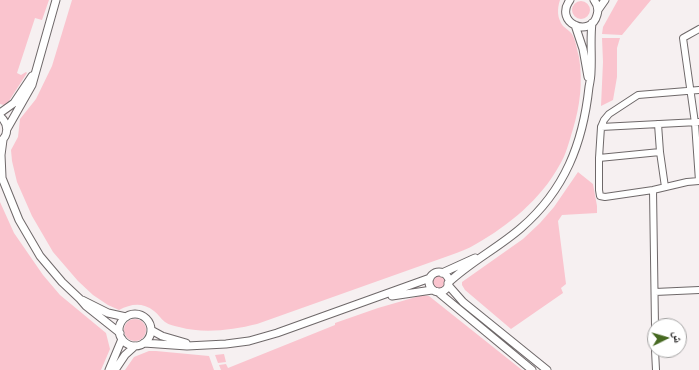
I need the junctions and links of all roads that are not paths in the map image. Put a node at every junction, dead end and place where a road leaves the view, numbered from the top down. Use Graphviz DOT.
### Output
graph roads {
  1 [pos="56,0"];
  2 [pos="570,0"];
  3 [pos="594,0"];
  4 [pos="605,0"];
  5 [pos="598,10"];
  6 [pos="592,23"];
  7 [pos="575,25"];
  8 [pos="699,29"];
  9 [pos="34,75"];
  10 [pos="590,83"];
  11 [pos="699,90"];
  12 [pos="691,91"];
  13 [pos="0,114"];
  14 [pos="697,122"];
  15 [pos="658,124"];
  16 [pos="601,127"];
  17 [pos="7,129"];
  18 [pos="1,141"];
  19 [pos="698,148"];
  20 [pos="660,152"];
  21 [pos="599,158"];
  22 [pos="1,175"];
  23 [pos="699,181"];
  24 [pos="665,187"];
  25 [pos="653,190"];
  26 [pos="482,255"];
  27 [pos="442,273"];
  28 [pos="430,278"];
  29 [pos="448,284"];
  30 [pos="699,290"];
  31 [pos="435,291"];
  32 [pos="655,292"];
  33 [pos="381,296"];
  34 [pos="80,299"];
  35 [pos="126,317"];
  36 [pos="655,318"];
  37 [pos="151,330"];
  38 [pos="121,336"];
  39 [pos="144,343"];
  40 [pos="192,345"];
  41 [pos="134,346"];
  42 [pos="655,358"];
  43 [pos="109,370"];
  44 [pos="115,370"];
  45 [pos="532,370"];
  46 [pos="547,370"];
  47 [pos="656,370"];
  1 -- 9 [label="street"];
  2 -- 7 [label="street"];
  3 -- 5 [label="street"];
  4 -- 5 [label="street"];
  5 -- 6 [label="street"];
  6 -- 7 [label="street"];
  6 -- 10 [label="street"];
  7 -- 10 [label="street"];
  8 -- 12 [label="street"];
  9 -- 13 [label="street"];
  9 -- 17 [label="street"];
  10 -- 26 [label="street"];
  11 -- 12 [label="street"];
  12 -- 14 [label="street"];
  12 -- 16 [label="street"];
  13 -- 17 [label="street"];
  14 -- 15 [label="street"];
  14 -- 19 [label="street"];
  15 -- 16 [label="street"];
  15 -- 20 [label="street"];
  16 -- 21 [label="street"];
  17 -- 18 [label="street"];
  18 -- 22 [label="street"];
  19 -- 23 [label="street"];
  20 -- 21 [label="street"];
  20 -- 24 [label="street"];
  21 -- 25 [label="street"];
  22 -- 34 [label="street"];
  23 -- 24 [label="street"];
  24 -- 25 [label="street"];
  25 -- 32 [label="street"];
  26 -- 27 [label="street"];
  26 -- 29 [label="street"];
  27 -- 28 [label="street"];
  27 -- 29 [label="street"];
  28 -- 31 [label="street"];
  28 -- 33 [label="street"];
  29 -- 31 [label="street"];
  29 -- 46 [label="street"];
  30 -- 32 [label="street"];
  31 -- 33 [label="street"];
  31 -- 45 [label="street"];
  32 -- 36 [label="street"];
  33 -- 40 [label="street"];
  34 -- 35 [label="street"];
  34 -- 38 [label="street"];
  35 -- 37 [label="street"];
  35 -- 38 [label="street"];
  37 -- 39 [label="street"];
  37 -- 40 [label="street"];
  38 -- 41 [label="street"];
  38 -- 43 [label="street"];
  39 -- 40 [label="street"];
  39 -- 41 [label="street"];
  41 -- 44 [label="street"];
  42 -- 47 [label="street"];
}
